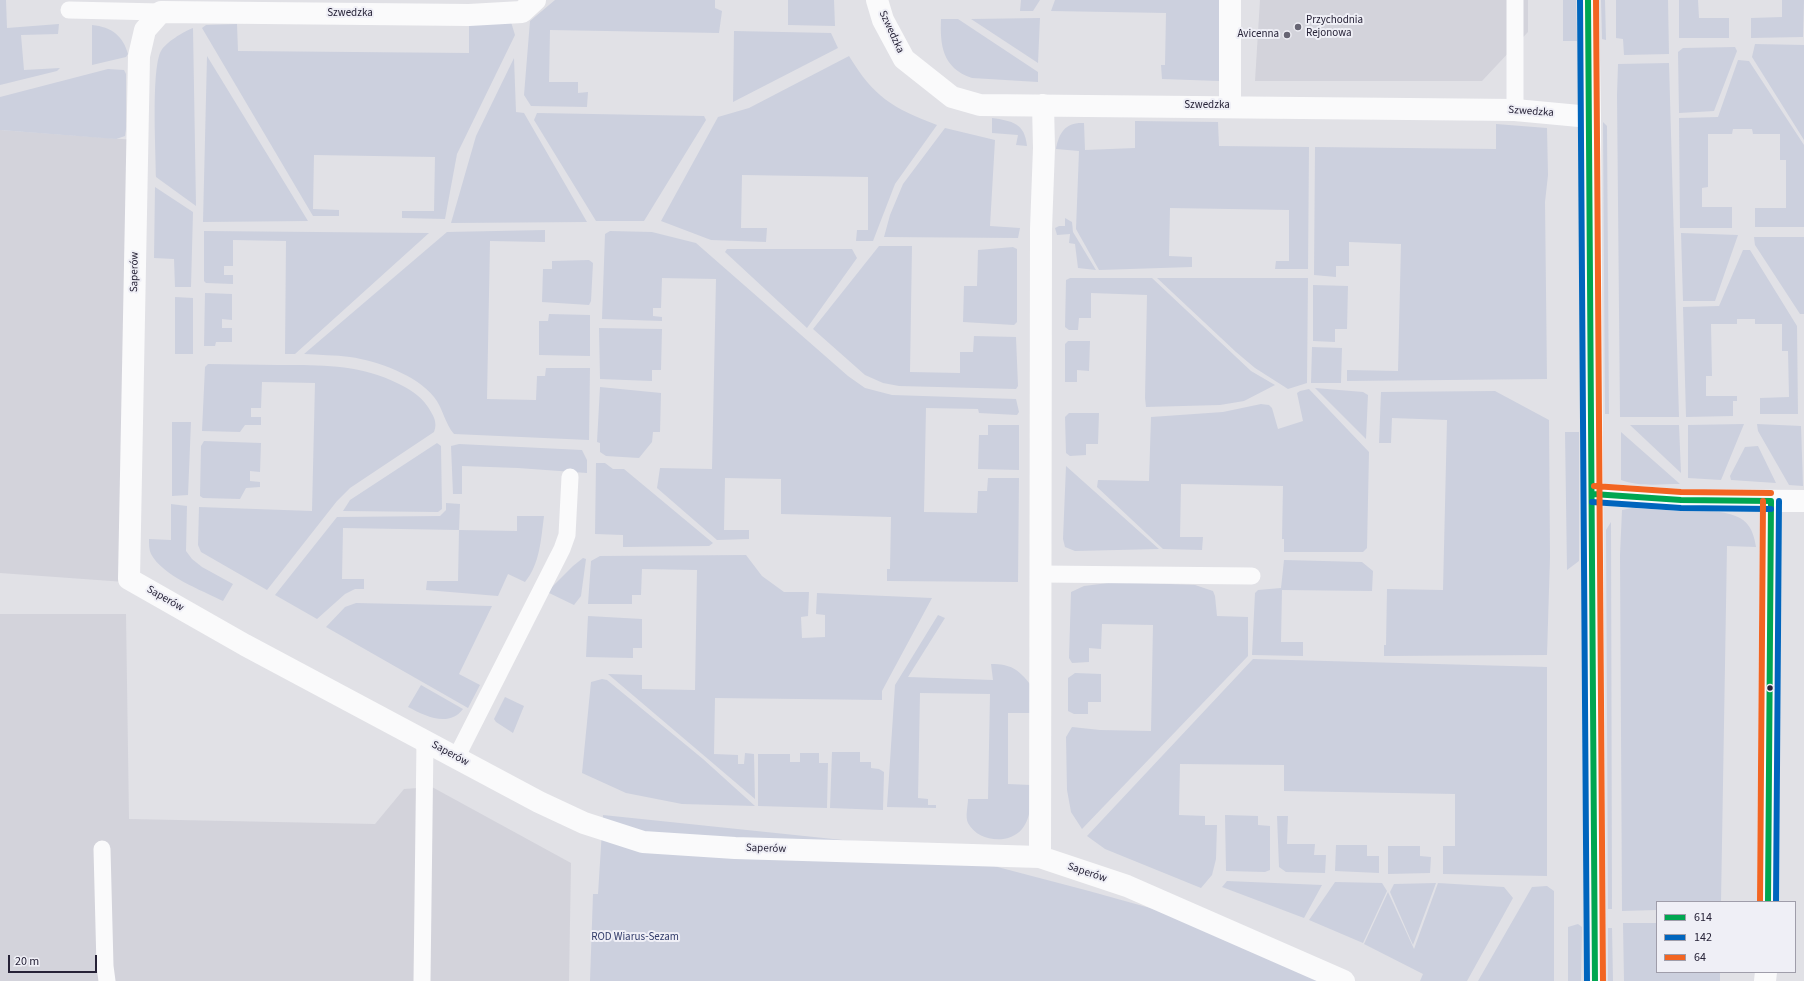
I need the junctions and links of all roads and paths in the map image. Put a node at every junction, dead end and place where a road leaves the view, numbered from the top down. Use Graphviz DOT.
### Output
graph roads {
  1 [pos="535,0"];
  2 [pos="877,0"];
  3 [pos="1230,0"];
  4 [pos="1515,0"];
  5 [pos="1588,0"];
  6 [pos="405,7"];
  7 [pos="69,10"];
  8 [pos="161,12"];
  9 [pos="1043,105"];
  10 [pos="1230,107"];
  11 [pos="1515,110"];
  12 [pos="1590,117"];
  13 [pos="570,477"];
  14 [pos="1592,494"];
  15 [pos="1771,501"];
  16 [pos="1804,501"];
  17 [pos="1041,574"];
  18 [pos="1252,576"];
  19 [pos="425,741"];
  20 [pos="456,758"];
  21 [pos="102,849"];
  22 [pos="1040,857"];
  23 [pos="1768,901"];
  24 [pos="108,981"];
  25 [pos="422,981"];
  26 [pos="1344,981"];
  27 [pos="1595,981"];
  1 -- 6 [label="street, Szwedzka"];
  2 -- 9 [label="street, Szwedzka"];
  3 -- 10 [label="street"];
  4 -- 11 [label="lane"];
  5 -- 12 [label="street"];
  6 -- 8 [label="street, Szwedzka"];
  7 -- 8 [label="lane"];
  8 -- 19 [label="street, Saperów"];
  9 -- 10 [label="street, Szwedzka"];
  9 -- 17 [label="street"];
  10 -- 11 [label="street, Szwedzka"];
  11 -- 12 [label="street, Szwedzka"];
  12 -- 14 [label="street"];
  13 -- 20 [label="lane"];
  14 -- 15 [label="street"];
  14 -- 27 [label="street"];
  15 -- 16 [label="street"];
  15 -- 23 [label="street"];
  17 -- 18 [label="lane"];
  17 -- 22 [label="street"];
  19 -- 20 [label="street, Saperów"];
  19 -- 25 [label="lane"];
  20 -- 22 [label="street, Saperów"];
  21 -- 24 [label="lane"];
  22 -- 26 [label="street, Saperów"];
}
